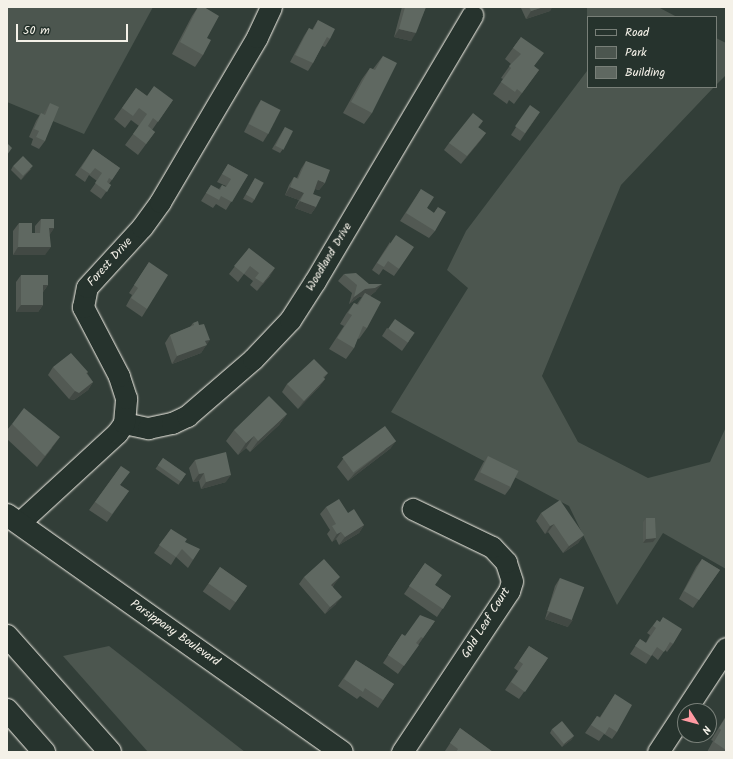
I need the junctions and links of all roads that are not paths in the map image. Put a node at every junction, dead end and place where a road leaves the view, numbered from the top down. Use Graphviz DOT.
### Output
graph roads {
  1 [pos="271,7"];
  2 [pos="472,15"];
  3 [pos="124,423"];
  4 [pos="413,509"];
  5 [pos="13,519"];
  6 [pos="7,636"];
  7 [pos="726,648"];
  8 [pos="7,710"];
  9 [pos="44,752"];
  10 [pos="110,752"];
  11 [pos="342,752"];
  12 [pos="402,752"];
  13 [pos="658,752"];
  1 -- 3 [label="street, Forest Drive"];
  2 -- 3 [label="street, Woodland Drive"];
  3 -- 5 [label="street"];
  4 -- 12 [label="street, Gold Leaf Court"];
  5 -- 11 [label="main road, Parsippany Boulevard"];
  6 -- 10 [label="main road"];
  7 -- 13 [label="street"];
  8 -- 9 [label="main road"];
}
